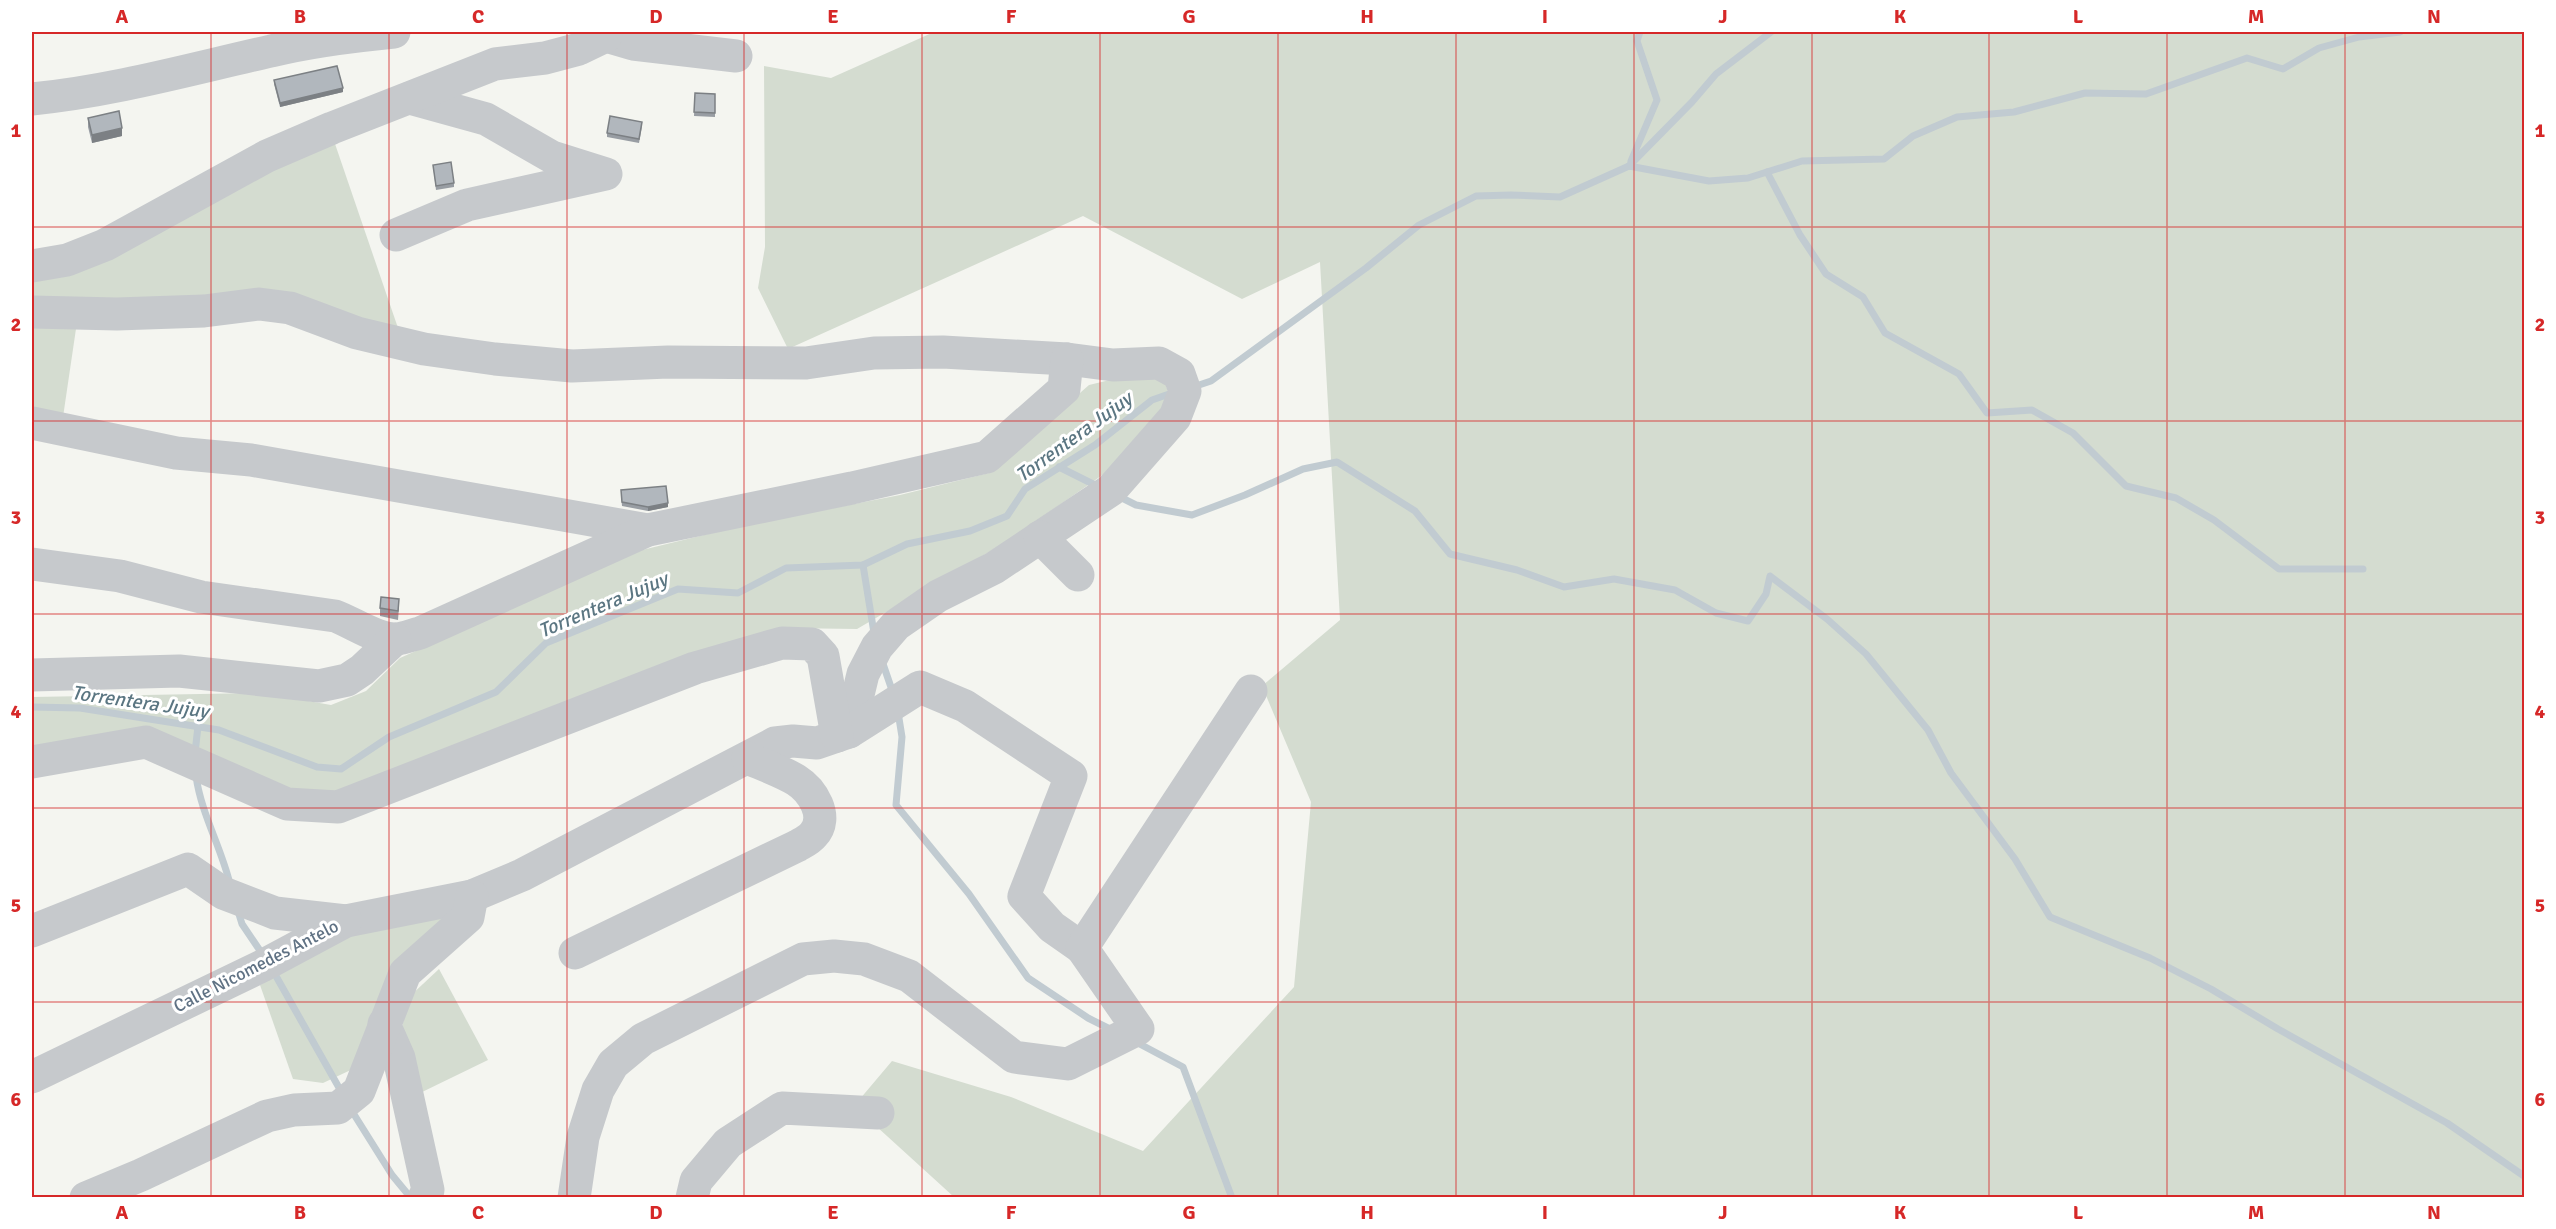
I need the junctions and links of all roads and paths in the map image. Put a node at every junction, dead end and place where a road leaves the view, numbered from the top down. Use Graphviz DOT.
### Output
graph roads {
  1 [pos="394,32"];
  2 [pos="600,33"];
  3 [pos="736,56"];
  4 [pos="410,98"];
  5 [pos="32,99"];
  6 [pos="396,235"];
  7 [pos="32,266"];
  8 [pos="32,312"];
  9 [pos="1067,359"];
  10 [pos="32,423"];
  11 [pos="648,530"];
  12 [pos="1040,537"];
  13 [pos="32,564"];
  14 [pos="1078,575"];
  15 [pos="395,639"];
  16 [pos="32,675"];
  17 [pos="1251,691"];
  18 [pos="843,734"];
  19 [pos="748,758"];
  20 [pos="32,762"];
  21 [pos="472,896"];
  22 [pos="346,921"];
  23 [pos="32,931"];
  24 [pos="1082,948"];
  25 [pos="576,953"];
  26 [pos="384,1024"];
  27 [pos="32,1077"];
  28 [pos="878,1113"];
  29 [pos="86,1197"];
  30 [pos="424,1197"];
  31 [pos="574,1197"];
  32 [pos="692,1197"];
  1 -- 5 [label="street"];
  2 -- 3 [label="street"];
  2 -- 4 [label="street"];
  4 -- 6 [label="street"];
  4 -- 7 [label="street"];
  8 -- 9 [label="street"];
  9 -- 11 [label="street"];
  9 -- 12 [label="street"];
  10 -- 11 [label="street"];
  11 -- 15 [label="street"];
  12 -- 14 [label="street"];
  12 -- 18 [label="street"];
  13 -- 15 [label="street"];
  15 -- 16 [label="street"];
  17 -- 24 [label="street"];
  18 -- 19 [label="street, Calle Nicomedes Antelo"];
  18 -- 20 [label="street"];
  18 -- 24 [label="street"];
  19 -- 21 [label="street, Calle Nicomedes Antelo"];
  19 -- 25 [label="street"];
  21 -- 22 [label="street, Calle Nicomedes Antelo"];
  21 -- 26 [label="street"];
  22 -- 23 [label="street"];
  22 -- 27 [label="street, Calle Nicomedes Antelo"];
  24 -- 31 [label="street"];
  26 -- 29 [label="street"];
  26 -- 30 [label="street"];
  28 -- 32 [label="street"];
}
